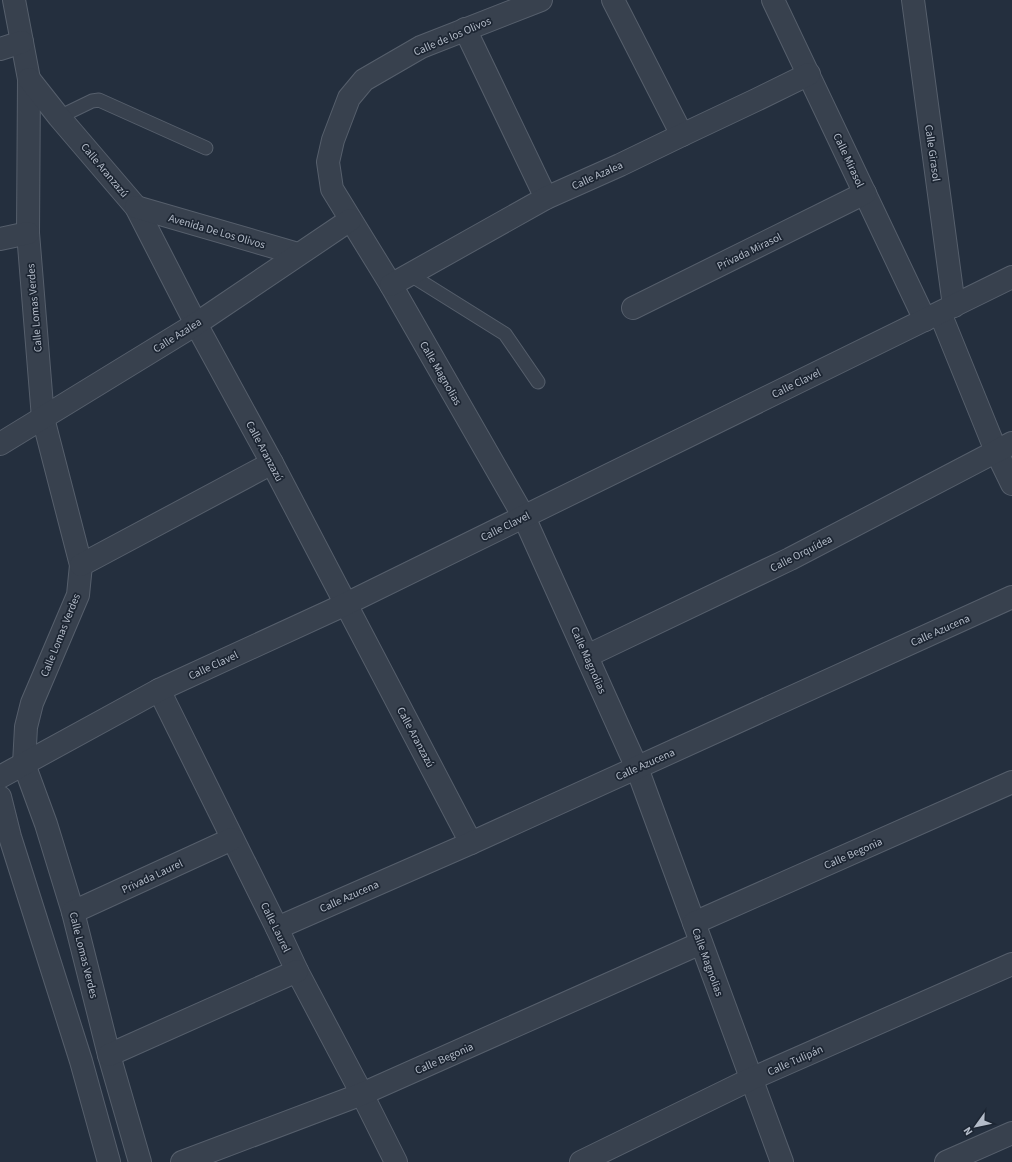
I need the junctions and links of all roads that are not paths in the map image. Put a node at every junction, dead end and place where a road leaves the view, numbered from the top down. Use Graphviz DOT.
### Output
graph roads {
  1 [pos="14,0"];
  2 [pos="541,0"];
  3 [pos="613,0"];
  4 [pos="773,0"];
  5 [pos="913,0"];
  6 [pos="464,29"];
  7 [pos="22,42"];
  8 [pos="0,49"];
  9 [pos="808,74"];
  10 [pos="29,79"];
  11 [pos="59,117"];
  12 [pos="682,135"];
  13 [pos="206,148"];
  14 [pos="332,189"];
  15 [pos="865,193"];
  16 [pos="546,198"];
  17 [pos="136,207"];
  18 [pos="350,220"];
  19 [pos="28,233"];
  20 [pos="0,240"];
  21 [pos="298,254"];
  22 [pos="409,274"];
  23 [pos="1012,277"];
  24 [pos="391,285"];
  25 [pos="633,308"];
  26 [pos="940,313"];
  27 [pos="196,324"];
  28 [pos="538,382"];
  29 [pos="43,418"];
  30 [pos="0,444"];
  31 [pos="1004,447"];
  32 [pos="272,463"];
  33 [pos="1012,484"];
  34 [pos="524,517"];
  35 [pos="81,565"];
  36 [pos="1012,598"];
  37 [pos="346,604"];
  38 [pos="587,656"];
  39 [pos="159,690"];
  40 [pos="24,764"];
  41 [pos="637,768"];
  42 [pos="0,777"];
  43 [pos="1012,782"];
  44 [pos="0,797"];
  45 [pos="232,839"];
  46 [pos="471,843"];
  47 [pos="73,912"];
  48 [pos="694,923"];
  49 [pos="277,928"];
  50 [pos="701,943"];
  51 [pos="1012,964"];
  52 [pos="297,971"];
  53 [pos="109,1055"];
  54 [pos="751,1079"];
  55 [pos="362,1094"];
  56 [pos="1012,1133"];
  57 [pos="109,1162"];
  58 [pos="140,1162"];
  59 [pos="182,1162"];
  60 [pos="396,1162"];
  61 [pos="583,1162"];
  62 [pos="782,1162"];
  63 [pos="946,1162"];
  1 -- 7 [label="street, Calle Lomas Verdes"];
  2 -- 6 [label="street, Calle de los Olivos"];
  3 -- 12 [label="street"];
  4 -- 9 [label="street, Calle Mirasol"];
  5 -- 26 [label="street, Calle Girasol"];
  6 -- 14 [label="street, Calle de los Olivos"];
  6 -- 16 [label="street"];
  7 -- 8 [label="street"];
  7 -- 10 [label="street, Calle Lomas Verdes"];
  9 -- 12 [label="street, Calle Azalea"];
  9 -- 15 [label="street, Calle Mirasol"];
  10 -- 11 [label="street, Calle Aranzazú"];
  10 -- 19 [label="street, Calle Lomas Verdes"];
  11 -- 13 [label="lane"];
  11 -- 17 [label="street, Calle Aranzazú"];
  12 -- 16 [label="street, Calle Azalea"];
  14 -- 18 [label="street, Calle Magnolias"];
  15 -- 25 [label="street, Privada Mirasol"];
  15 -- 26 [label="street, Calle Mirasol"];
  16 -- 22 [label="street, Calle Azalea"];
  17 -- 21 [label="street, Avenida De Los Olivos"];
  17 -- 27 [label="street, Calle Aranzazú"];
  18 -- 21 [label="street, Calle Azalea"];
  18 -- 24 [label="street, Calle Magnolias"];
  19 -- 20 [label="street"];
  19 -- 29 [label="street, Calle Lomas Verdes"];
  21 -- 27 [label="street, Calle Azalea"];
  22 -- 24 [label="street, Calle Azalea"];
  22 -- 28 [label="lane"];
  23 -- 26 [label="street, Calle Clavel"];
  24 -- 34 [label="street, Calle Magnolias"];
  26 -- 31 [label="street, Calle Mirasol"];
  26 -- 34 [label="street, Calle Clavel"];
  27 -- 29 [label="street, Calle Azalea"];
  27 -- 32 [label="street, Calle Aranzazú"];
  29 -- 30 [label="street, Calle Azalea"];
  29 -- 35 [label="street, Calle Lomas Verdes"];
  31 -- 33 [label="street, Calle Mirasol"];
  31 -- 38 [label="street, Calle Orquídea"];
  32 -- 35 [label="street"];
  32 -- 37 [label="street, Calle Aranzazú"];
  34 -- 37 [label="street, Calle Clavel"];
  34 -- 38 [label="street, Calle Magnolias"];
  35 -- 40 [label="street, Calle Lomas Verdes"];
  36 -- 41 [label="street, Calle Azucena"];
  37 -- 39 [label="street, Calle Clavel"];
  37 -- 46 [label="street, Calle Aranzazú"];
  38 -- 41 [label="street, Calle Magnolias"];
  39 -- 40 [label="street, Calle Clavel"];
  39 -- 45 [label="street, Calle Laurel"];
  40 -- 42 [label="street, Calle Clavel"];
  40 -- 47 [label="street, Calle Lomas Verdes"];
  41 -- 46 [label="street, Calle Azucena"];
  41 -- 48 [label="street, Calle Magnolias"];
  43 -- 48 [label="street, Calle Begonia"];
  44 -- 57 [label="street"];
  45 -- 47 [label="street, Privada Laurel"];
  45 -- 49 [label="street, Calle Laurel"];
  46 -- 49 [label="street, Calle Azucena"];
  47 -- 53 [label="street, Calle Lomas Verdes"];
  48 -- 50 [label="street, Calle Magnolias"];
  49 -- 52 [label="street, Calle Laurel"];
  50 -- 54 [label="street, Calle Magnolias"];
  50 -- 55 [label="street, Calle Begonia"];
  51 -- 54 [label="street, Calle Tulipán"];
  52 -- 53 [label="street"];
  52 -- 55 [label="street, Calle Laurel"];
  53 -- 58 [label="street, Calle Lomas Verdes"];
  54 -- 61 [label="street, Calle Tulipán"];
  54 -- 62 [label="street, Calle Magnolias"];
  55 -- 59 [label="street, Calle Begonia"];
  55 -- 60 [label="street, Calle Laurel"];
  56 -- 63 [label="street"];
}
